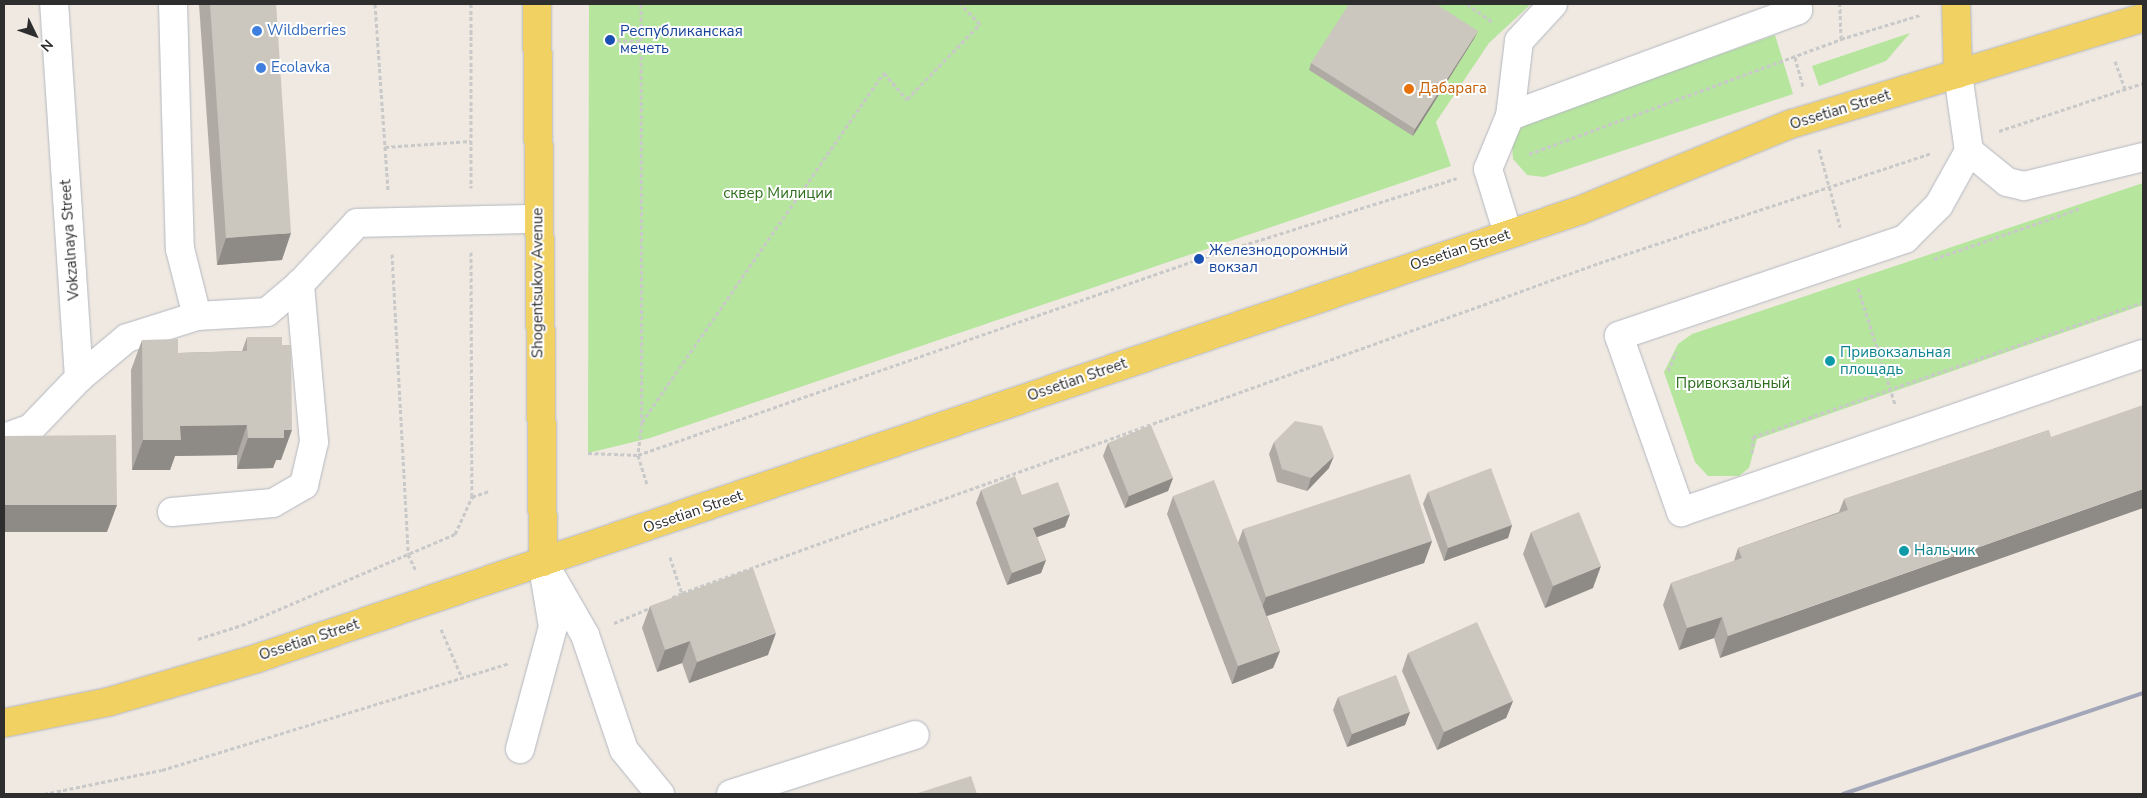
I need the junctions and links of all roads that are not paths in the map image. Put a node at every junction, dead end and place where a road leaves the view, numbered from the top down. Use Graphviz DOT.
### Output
graph roads {
  1 [pos="54,4"];
  2 [pos="172,4"];
  3 [pos="537,4"];
  4 [pos="1554,4"];
  5 [pos="1797,4"];
  6 [pos="1956,4"];
  7 [pos="2143,18"];
  8 [pos="1958,74"];
  9 [pos="1510,116"];
  10 [pos="1968,146"];
  11 [pos="2143,157"];
  12 [pos="538,219"];
  13 [pos="1508,234"];
  14 [pos="300,284"];
  15 [pos="197,316"];
  16 [pos="2143,354"];
  17 [pos="79,378"];
  18 [pos="4,438"];
  19 [pos="172,512"];
  20 [pos="542,562"];
  21 [pos="4,724"];
  22 [pos="915,735"];
  23 [pos="520,748"];
  24 [pos="660,794"];
  25 [pos="732,794"];
  1 -- 17 [label="street, Vokzalnaya Street"];
  2 -- 15 [label="street"];
  3 -- 12 [label="main road, Shogentsukov Avenue"];
  4 -- 9 [label="street"];
  5 -- 9 [label="street"];
  6 -- 8 [label="main road"];
  7 -- 8 [label="main road, Ossetian Street"];
  8 -- 10 [label="street"];
  8 -- 13 [label="main road, Ossetian Street"];
  9 -- 13 [label="street"];
  10 -- 11 [label="street"];
  10 -- 16 [label="street"];
  12 -- 14 [label="street"];
  12 -- 20 [label="main road, Shogentsukov Avenue"];
  13 -- 20 [label="main road, Ossetian Street"];
  14 -- 15 [label="street"];
  14 -- 19 [label="street"];
  15 -- 17 [label="street"];
  17 -- 18 [label="street"];
  20 -- 21 [label="main road, Ossetian Street"];
  20 -- 23 [label="street"];
  20 -- 24 [label="street"];
  22 -- 25 [label="street"];
}
